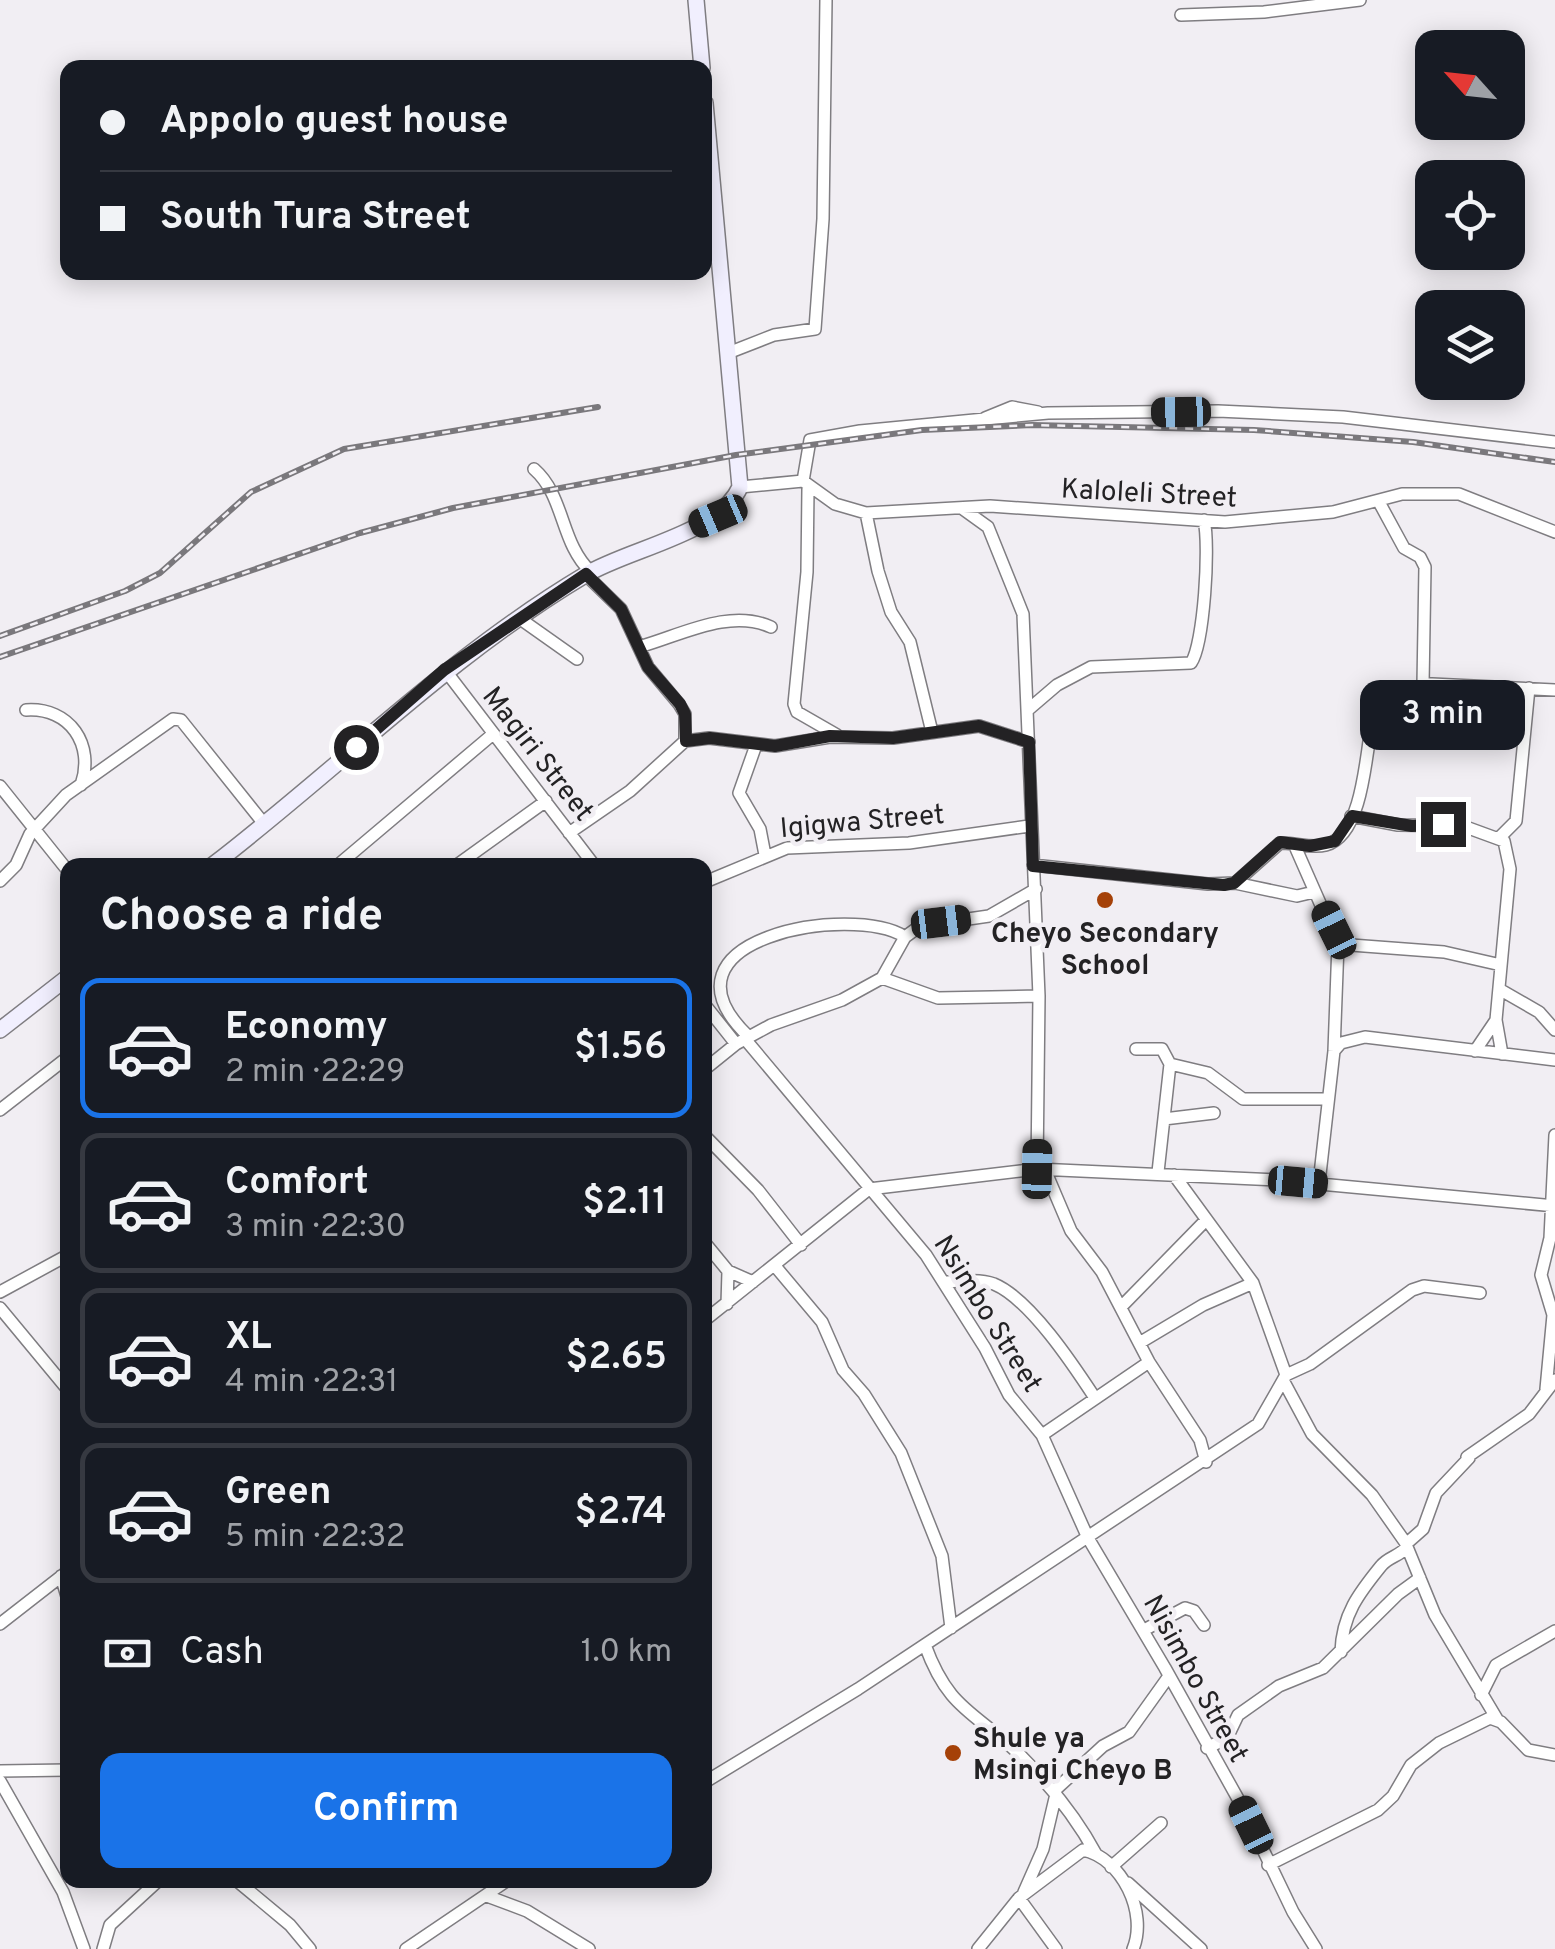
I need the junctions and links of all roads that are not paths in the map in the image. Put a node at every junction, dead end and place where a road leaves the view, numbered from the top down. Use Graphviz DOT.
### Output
graph roads {
  1 [pos="696,0"];
  2 [pos="826,0"];
  3 [pos="1360,0"];
  4 [pos="1182,15"];
  5 [pos="701,60"];
  6 [pos="712,180"];
  7 [pos="728,354"];
  8 [pos="1555,442"];
  9 [pos="534,469"];
  10 [pos="805,485"];
  11 [pos="740,487"];
  12 [pos="1379,502"];
  13 [pos="962,508"];
  14 [pos="866,513"];
  15 [pos="1204,520"];
  16 [pos="1555,532"];
  17 [pos="588,573"];
  18 [pos="520,618"];
  19 [pos="770,627"];
  20 [pos="642,646"];
  21 [pos="578,659"];
  22 [pos="444,670"];
  23 [pos="1423,684"];
  24 [pos="1529,688"];
  25 [pos="1555,690"];
  26 [pos="1028,709"];
  27 [pos="26,710"];
  28 [pos="932,732"];
  29 [pos="493,734"];
  30 [pos="840,737"];
  31 [pos="686,741"];
  32 [pos="1029,742"];
  33 [pos="756,745"];
  34 [pos="81,785"];
  35 [pos="0,786"];
  36 [pos="546,801"];
  37 [pos="1352,816"];
  38 [pos="265,825"];
  39 [pos="1029,826"];
  40 [pos="35,829"];
  41 [pos="569,833"];
  42 [pos="1500,837"];
  43 [pos="1294,844"];
  44 [pos="354,853"];
  45 [pos="765,854"];
  46 [pos="222,858"];
  47 [pos="347,858"];
  48 [pos="357,858"];
  49 [pos="467,858"];
  50 [pos="589,858"];
  51 [pos="60,861"];
  52 [pos="1033,866"];
  53 [pos="712,879"];
  54 [pos="0,880"];
  55 [pos="1234,883"];
  56 [pos="1036,890"];
  57 [pos="1314,892"];
  58 [pos="905,937"];
  59 [pos="1338,944"];
  60 [pos="1501,965"];
  61 [pos="882,978"];
  62 [pos="60,983"];
  63 [pos="1499,989"];
  64 [pos="1039,996"];
  65 [pos="712,1011"];
  66 [pos="1496,1020"];
  67 [pos="0,1030"];
  68 [pos="1555,1030"];
  69 [pos="743,1040"];
  70 [pos="1136,1049"];
  71 [pos="1475,1051"];
  72 [pos="1334,1052"];
  73 [pos="1502,1054"];
  74 [pos="1555,1060"];
  75 [pos="712,1063"];
  76 [pos="60,1064"];
  77 [pos="1170,1064"];
  78 [pos="1326,1099"];
  79 [pos="0,1110"];
  80 [pos="1214,1112"];
  81 [pos="1164,1120"];
  82 [pos="1555,1135"];
  83 [pos="712,1143"];
  84 [pos="1041,1170"];
  85 [pos="1158,1172"];
  86 [pos="1174,1175"];
  87 [pos="1319,1184"];
  88 [pos="869,1189"];
  89 [pos="1552,1206"];
  90 [pos="1206,1220"];
  91 [pos="801,1244"];
  92 [pos="712,1252"];
  93 [pos="60,1259"];
  94 [pos="775,1266"];
  95 [pos="728,1271"];
  96 [pos="753,1282"];
  97 [pos="946,1282"];
  98 [pos="1253,1283"];
  99 [pos="0,1292"];
  100 [pos="1480,1294"];
  101 [pos="727,1304"];
  102 [pos="1122,1306"];
  103 [pos="0,1309"];
  104 [pos="712,1315"];
  105 [pos="1141,1342"];
  106 [pos="1150,1362"];
  107 [pos="60,1372"];
  108 [pos="1284,1378"];
  109 [pos="1550,1384"];
  110 [pos="1095,1398"];
  111 [pos="1042,1435"];
  112 [pos="1206,1462"];
  113 [pos="1088,1538"];
  114 [pos="1407,1546"];
  115 [pos="60,1577"];
  116 [pos="1420,1578"];
  117 [pos="0,1624"];
  118 [pos="1204,1625"];
  119 [pos="951,1628"];
  120 [pos="1144,1630"];
  121 [pos="1555,1631"];
  122 [pos="925,1646"];
  123 [pos="1340,1652"];
  124 [pos="1463,1658"];
  125 [pos="1496,1665"];
  126 [pos="1169,1676"];
  127 [pos="1482,1696"];
  128 [pos="1497,1719"];
  129 [pos="1206,1748"];
  130 [pos="1555,1755"];
  131 [pos="60,1770"];
  132 [pos="0,1771"];
  133 [pos="712,1778"];
  134 [pos="0,1780"];
  135 [pos="1055,1792"];
  136 [pos="1161,1823"];
  137 [pos="1096,1854"];
  138 [pos="1268,1865"];
  139 [pos="1112,1866"];
  140 [pos="60,1876"];
  141 [pos="1128,1883"];
  142 [pos="67,1888"];
  143 [pos="150,1888"];
  144 [pos="246,1888"];
  145 [pos="498,1888"];
  146 [pos="487,1896"];
  147 [pos="1020,1897"];
  148 [pos="84,1949"];
  149 [pos="103,1949"];
  150 [pos="310,1949"];
  151 [pos="406,1949"];
  152 [pos="589,1949"];
  153 [pos="978,1949"];
  154 [pos="1056,1949"];
  155 [pos="1134,1949"];
  156 [pos="1201,1949"];
  157 [pos="1316,1949"];
  1 -- 5 [label="main road"];
  2 -- 7 [label="street"];
  3 -- 4 [label="street"];
  6 -- 7 [label="main road"];
  7 -- 11 [label="main road"];
  8 -- 10 [label="street"];
  9 -- 17 [label="street"];
  10 -- 11 [label="street"];
  10 -- 14 [label="street, Kaloleli Street"];
  10 -- 30 [label="street"];
  11 -- 17 [label="main road"];
  12 -- 15 [label="street, Kaloleli Street"];
  12 -- 16 [label="street, Kaloleli Street"];
  12 -- 23 [label="street"];
  13 -- 14 [label="street, Kaloleli Street"];
  13 -- 15 [label="street, Kaloleli Street"];
  13 -- 26 [label="street"];
  14 -- 28 [label="street"];
  15 -- 26 [label="street"];
  17 -- 18 [label="main road"];
  17 -- 20 [label="street"];
  18 -- 21 [label="street"];
  18 -- 22 [label="main road"];
  19 -- 20 [label="street"];
  20 -- 31 [label="street"];
  22 -- 29 [label="street, Magiri Street"];
  22 -- 38 [label="main road"];
  23 -- 24 [label="street"];
  23 -- 37 [label="street"];
  24 -- 25 [label="street"];
  24 -- 42 [label="street"];
  26 -- 32 [label="street"];
  27 -- 34 [label="street"];
  28 -- 30 [label="street"];
  28 -- 32 [label="street"];
  29 -- 36 [label="street, Magiri Street"];
  29 -- 44 [label="street"];
  30 -- 33 [label="street"];
  31 -- 33 [label="street"];
  31 -- 41 [label="street"];
  32 -- 39 [label="street"];
  33 -- 45 [label="street"];
  34 -- 38 [label="street"];
  34 -- 40 [label="street"];
  35 -- 40 [label="street"];
  36 -- 41 [label="street, Magiri Street"];
  36 -- 49 [label="street"];
  37 -- 42 [label="street"];
  37 -- 43 [label="street"];
  38 -- 46 [label="main road"];
  39 -- 45 [label="street, Igigwa Street"];
  39 -- 52 [label="street"];
  40 -- 51 [label="street"];
  40 -- 54 [label="street"];
  41 -- 50 [label="street, Magiri Street"];
  42 -- 60 [label="street"];
  43 -- 55 [label="street"];
  43 -- 57 [label="street"];
  44 -- 47 [label="street"];
  44 -- 48 [label="street"];
  45 -- 53 [label="street, Igigwa Street"];
  52 -- 55 [label="street"];
  52 -- 56 [label="street"];
  55 -- 57 [label="street"];
  56 -- 58 [label="street"];
  56 -- 64 [label="street"];
  57 -- 59 [label="street"];
  58 -- 61 [label="street"];
  58 -- 69 [label="street"];
  59 -- 60 [label="street"];
  59 -- 72 [label="street"];
  60 -- 63 [label="street"];
  61 -- 64 [label="street"];
  61 -- 69 [label="street"];
  62 -- 67 [label="main road"];
  63 -- 66 [label="street"];
  63 -- 68 [label="street"];
  64 -- 84 [label="street"];
  65 -- 69 [label="street"];
  66 -- 71 [label="street"];
  66 -- 73 [label="street"];
  69 -- 75 [label="street"];
  69 -- 88 [label="street, Nsimbo Street"];
  70 -- 77 [label="street"];
  71 -- 72 [label="street"];
  71 -- 73 [label="street"];
  72 -- 78 [label="street"];
  73 -- 74 [label="street"];
  76 -- 79 [label="street"];
  77 -- 78 [label="street"];
  77 -- 81 [label="street"];
  78 -- 87 [label="street"];
  80 -- 81 [label="street"];
  81 -- 85 [label="street"];
  82 -- 89 [label="street"];
  83 -- 91 [label="street"];
  84 -- 85 [label="street"];
  84 -- 88 [label="street"];
  84 -- 102 [label="street"];
  85 -- 86 [label="street"];
  86 -- 87 [label="street"];
  86 -- 90 [label="street"];
  87 -- 89 [label="street"];
  88 -- 91 [label="street"];
  88 -- 97 [label="street, Nsimbo Street"];
  89 -- 109 [label="street"];
  90 -- 98 [label="street"];
  90 -- 102 [label="street"];
  91 -- 94 [label="street"];
  92 -- 95 [label="street"];
  93 -- 99 [label="street"];
  94 -- 96 [label="street"];
  94 -- 119 [label="street"];
  95 -- 96 [label="street"];
  95 -- 101 [label="street"];
  96 -- 101 [label="street"];
  97 -- 110 [label="street"];
  97 -- 111 [label="street, Nsimbo Street"];
  98 -- 105 [label="street"];
  98 -- 108 [label="street"];
  100 -- 108 [label="street"];
  101 -- 104 [label="street"];
  102 -- 105 [label="street"];
  103 -- 107 [label="street"];
  105 -- 106 [label="street"];
  106 -- 110 [label="street"];
  106 -- 112 [label="street"];
  108 -- 112 [label="street"];
  108 -- 114 [label="street"];
  109 -- 114 [label="street"];
  110 -- 111 [label="street"];
  111 -- 113 [label="street, Nsimbo Street"];
  112 -- 113 [label="street"];
  113 -- 119 [label="street"];
  113 -- 120 [label="street, Nisimbo Street"];
  114 -- 116 [label="street"];
  114 -- 123 [label="street"];
  115 -- 117 [label="street"];
  116 -- 123 [label="street"];
  116 -- 124 [label="street"];
  118 -- 120 [label="street"];
  119 -- 122 [label="street"];
  120 -- 126 [label="street, Nisimbo Street"];
  121 -- 125 [label="street"];
  122 -- 133 [label="street"];
  122 -- 135 [label="street"];
  123 -- 129 [label="street"];
  124 -- 125 [label="street"];
  124 -- 127 [label="street"];
  125 -- 127 [label="street"];
  126 -- 129 [label="street, Nisimbo Street"];
  126 -- 135 [label="street"];
  127 -- 128 [label="street"];
  128 -- 130 [label="street"];
  128 -- 138 [label="street"];
  129 -- 138 [label="street, Nisimbo Street"];
  131 -- 132 [label="street"];
  134 -- 140 [label="street"];
  135 -- 137 [label="street"];
  135 -- 147 [label="street"];
  136 -- 139 [label="street"];
  137 -- 139 [label="street"];
  137 -- 147 [label="street"];
  138 -- 157 [label="street, Nisimbo Street"];
  139 -- 141 [label="street"];
  141 -- 155 [label="street"];
  141 -- 156 [label="street"];
  142 -- 148 [label="street"];
  143 -- 149 [label="street"];
  144 -- 150 [label="street"];
  145 -- 146 [label="street"];
  146 -- 151 [label="street"];
  146 -- 152 [label="street"];
  147 -- 153 [label="street"];
  147 -- 154 [label="street"];
}
